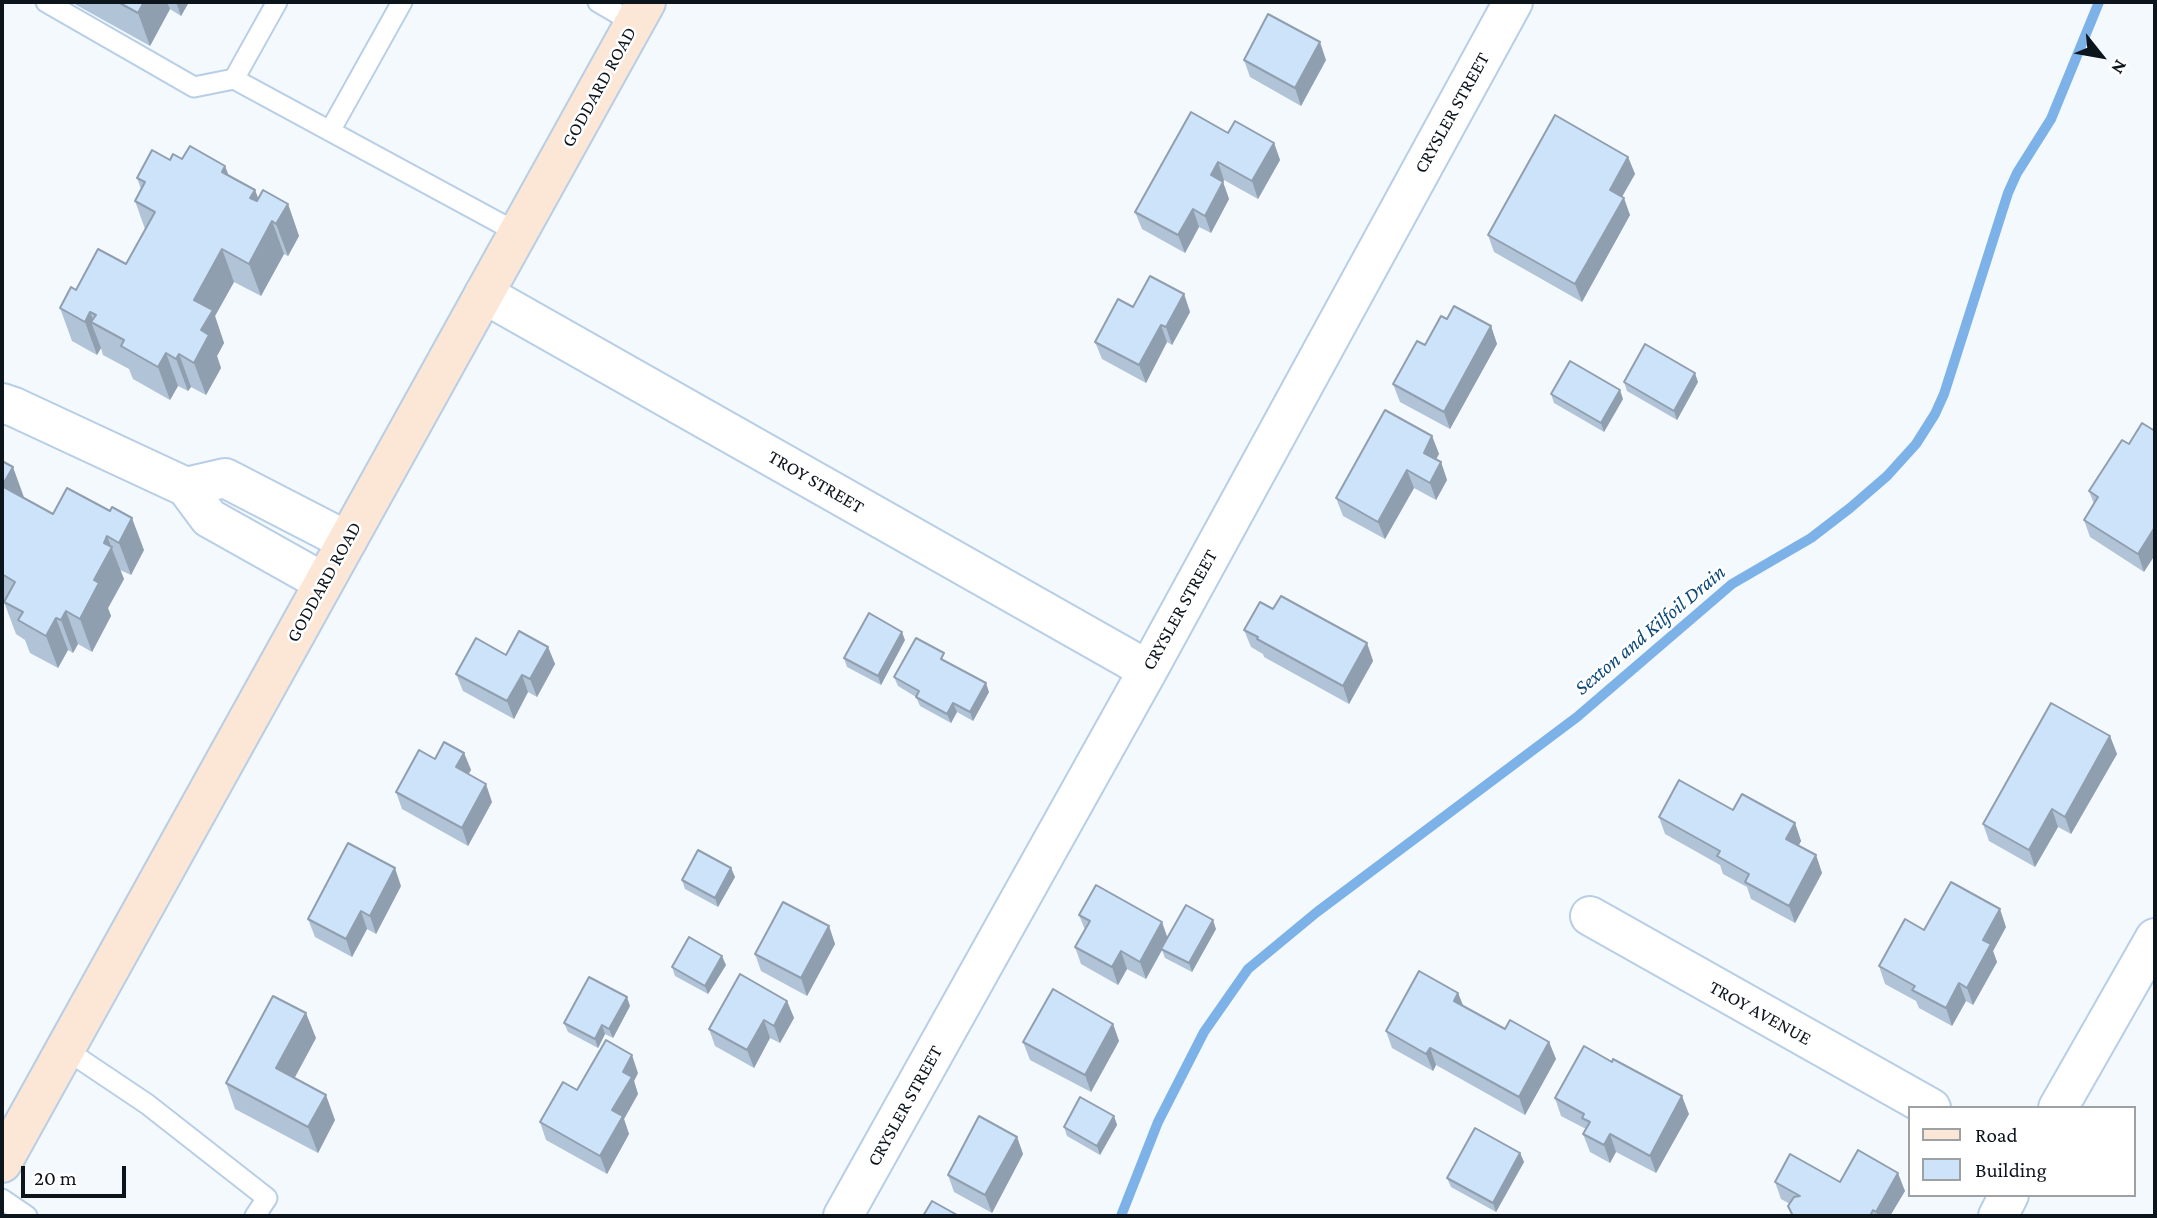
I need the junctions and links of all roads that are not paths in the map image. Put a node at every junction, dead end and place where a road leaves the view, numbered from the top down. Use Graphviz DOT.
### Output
graph roads {
  1 [pos="46,2"];
  2 [pos="277,2"];
  3 [pos="402,2"];
  4 [pos="598,2"];
  5 [pos="1513,2"];
  6 [pos="640,12"];
  7 [pos="234,79"];
  8 [pos="330,131"];
  9 [pos="518,233"];
  10 [pos="484,294"];
  11 [pos="2,403"];
  12 [pos="186,487"];
  13 [pos="347,541"];
  14 [pos="323,582"];
  15 [pos="1148,670"];
  16 [pos="1590,916"];
  17 [pos="2155,938"];
  18 [pos="65,1049"];
  19 [pos="1927,1106"];
  20 [pos="2060,1106"];
  21 [pos="2,1163"];
  22 [pos="2008,1197"];
  23 [pos="2,1199"];
  24 [pos="27,1216"];
  25 [pos="255,1216"];
  26 [pos="843,1216"];
  27 [pos="1997,1216"];
  1 -- 7 [label="lane"];
  2 -- 7 [label="lane"];
  3 -- 8 [label="lane"];
  4 -- 6 [label="lane"];
  5 -- 15 [label="street, CRYSLER STREET"];
  6 -- 9 [label="main road, GODDARD ROAD"];
  7 -- 8 [label="lane"];
  8 -- 9 [label="lane"];
  9 -- 10 [label="main road, GODDARD ROAD"];
  10 -- 13 [label="main road, GODDARD ROAD"];
  10 -- 15 [label="street, TROY STREET"];
  11 -- 12 [label="street"];
  12 -- 13 [label="street"];
  12 -- 14 [label="street"];
  13 -- 14 [label="main road, GODDARD ROAD"];
  14 -- 18 [label="main road, GODDARD ROAD"];
  15 -- 26 [label="street, CRYSLER STREET"];
  16 -- 19 [label="street, TROY AVENUE"];
  17 -- 20 [label="street"];
  18 -- 21 [label="main road, GODDARD ROAD"];
  18 -- 25 [label="lane"];
  22 -- 27 [label="street"];
  23 -- 24 [label="lane"];
}
